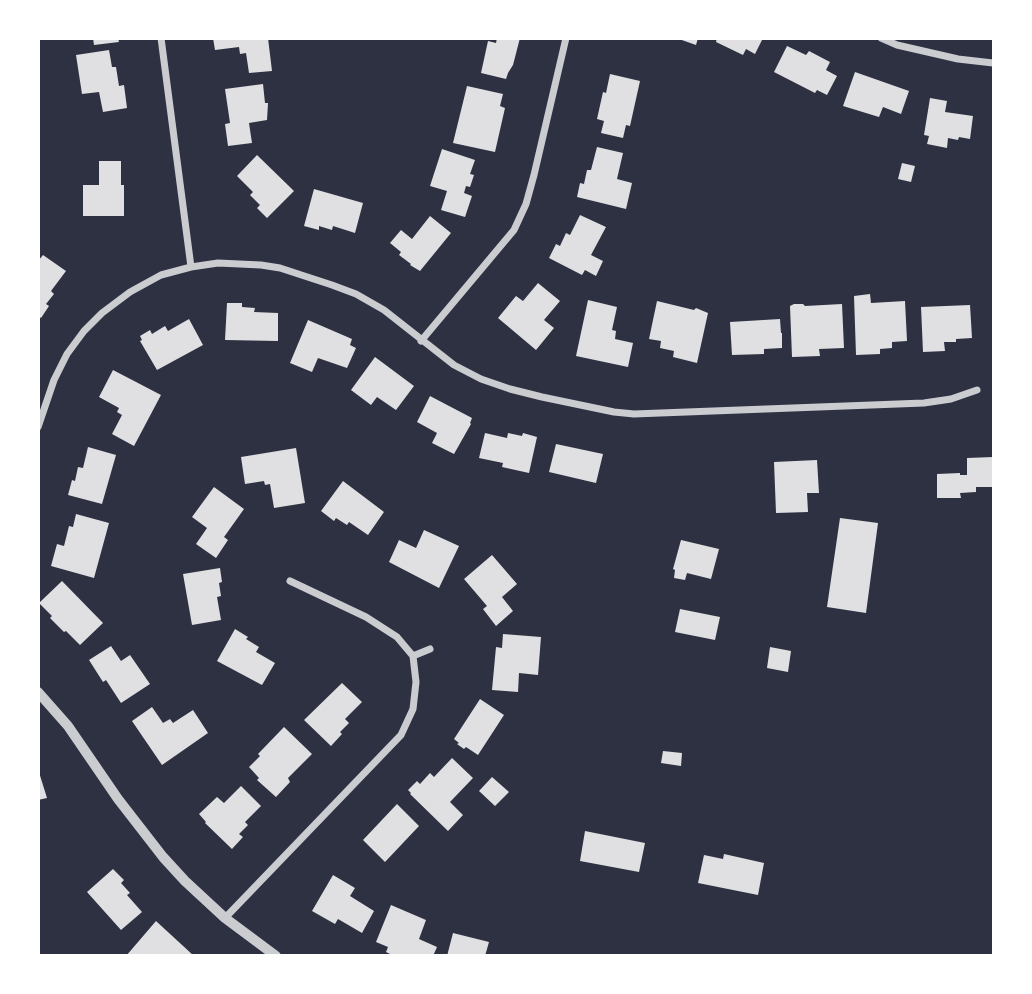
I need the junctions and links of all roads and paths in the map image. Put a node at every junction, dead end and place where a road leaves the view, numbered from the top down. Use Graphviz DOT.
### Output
graph roads {
  1 [pos="161,38"];
  2 [pos="566,38"];
  3 [pos="881,38"];
  4 [pos="993,63"];
  5 [pos="191,267"];
  6 [pos="421,341"];
  7 [pos="977,390"];
  8 [pos="38,427"];
  9 [pos="290,582"];
  10 [pos="429,649"];
  11 [pos="413,656"];
  12 [pos="38,692"];
  13 [pos="225,918"];
  14 [pos="276,956"];
  1 -- 5 [label="street"];
  2 -- 6 [label="street"];
  3 -- 4 [label="street"];
  5 -- 6 [label="street"];
  5 -- 8 [label="street"];
  6 -- 7 [label="street"];
  9 -- 11 [label="street"];
  10 -- 11 [label="street"];
  11 -- 13 [label="street"];
  12 -- 13 [label="street"];
  13 -- 14 [label="street"];
}
